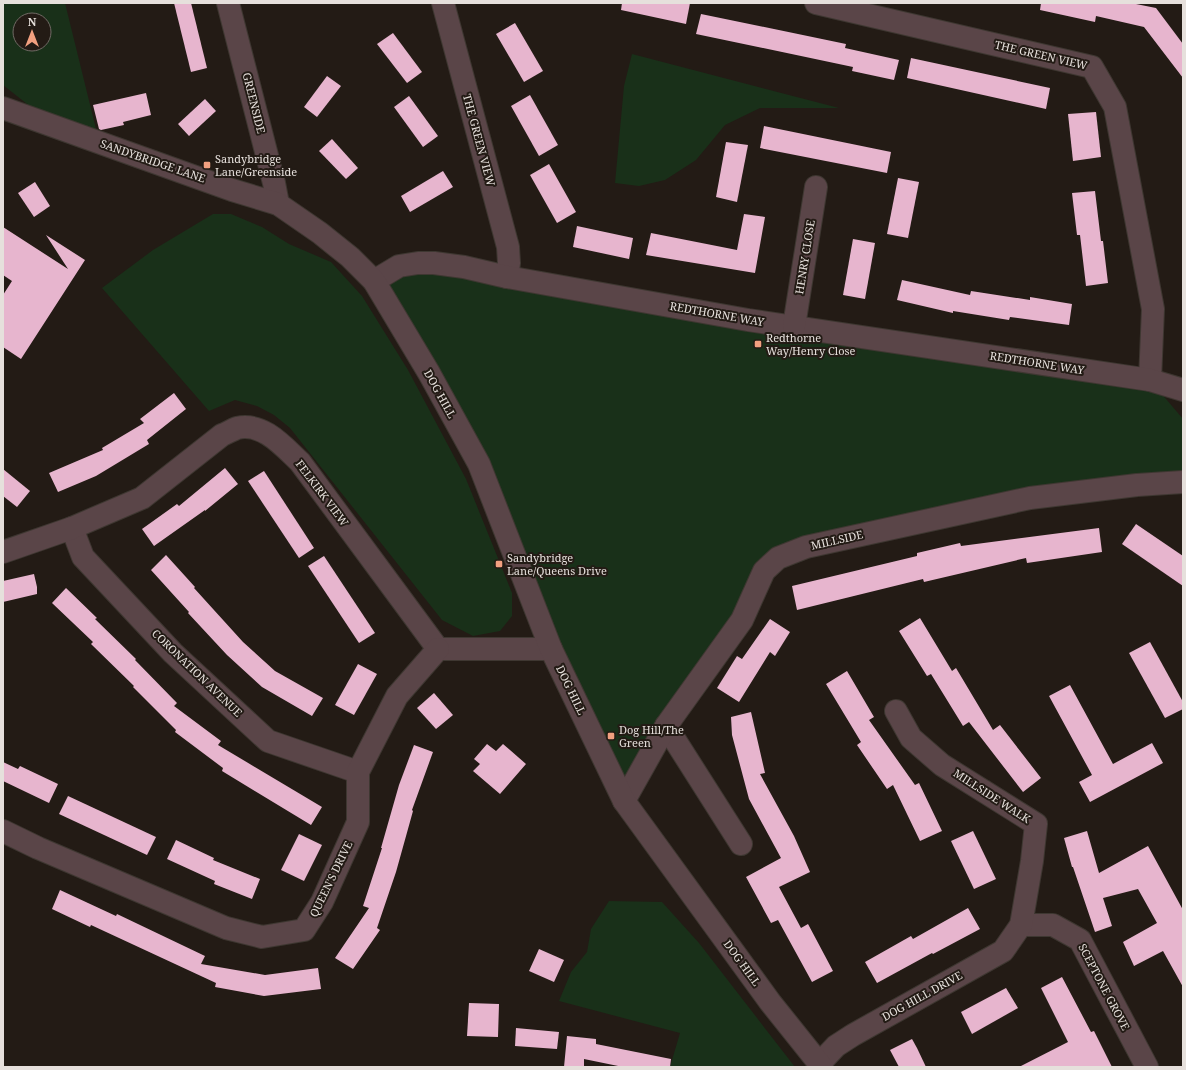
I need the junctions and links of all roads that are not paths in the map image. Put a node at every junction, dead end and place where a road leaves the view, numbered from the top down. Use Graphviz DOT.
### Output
graph roads {
  1 [pos="228,3"];
  2 [pos="443,3"];
  3 [pos="816,3"];
  4 [pos="3,108"];
  5 [pos="816,187"];
  6 [pos="278,204"];
  7 [pos="507,277"];
  8 [pos="374,281"];
  9 [pos="794,326"];
  10 [pos="1150,380"];
  11 [pos="1183,390"];
  12 [pos="1183,482"];
  13 [pos="72,528"];
  14 [pos="3,552"];
  15 [pos="438,649"];
  16 [pos="551,649"];
  17 [pos="896,711"];
  18 [pos="666,726"];
  19 [pos="358,772"];
  20 [pos="624,801"];
  21 [pos="3,830"];
  22 [pos="741,844"];
  23 [pos="1021,925"];
  24 [pos="821,1065"];
  25 [pos="1147,1067"];
  1 -- 6 [label="street, GREENSIDE"];
  2 -- 7 [label="street, THE GREEN VIEW"];
  3 -- 10 [label="street, THE GREEN VIEW"];
  4 -- 6 [label="street, SANDYBRIDGE LANE"];
  5 -- 9 [label="street, HENRY CLOSE"];
  6 -- 8 [label="street, SANDYBRIDGE LANE"];
  7 -- 8 [label="street, REDTHORNE WAY"];
  7 -- 9 [label="street, REDTHORNE WAY"];
  8 -- 16 [label="street, DOG HILL"];
  9 -- 10 [label="street, REDTHORNE WAY"];
  10 -- 11 [label="street, REDTHORNE WAY"];
  12 -- 18 [label="street, MILLSIDE"];
  13 -- 14 [label="street"];
  13 -- 15 [label="street, FELKIRK VIEW"];
  13 -- 19 [label="street, CORONATION AVENUE"];
  15 -- 16 [label="street"];
  15 -- 19 [label="street, QUEEN'S DRIVE"];
  16 -- 20 [label="street, DOG HILL"];
  17 -- 23 [label="street, MILLSIDE WALK"];
  18 -- 20 [label="street, MILLSIDE"];
  18 -- 22 [label="street"];
  19 -- 21 [label="street, QUEEN'S DRIVE"];
  20 -- 24 [label="street, DOG HILL"];
  23 -- 24 [label="street, DOG HILL DRIVE"];
  23 -- 25 [label="street, SCEPTONE GROVE"];
}
